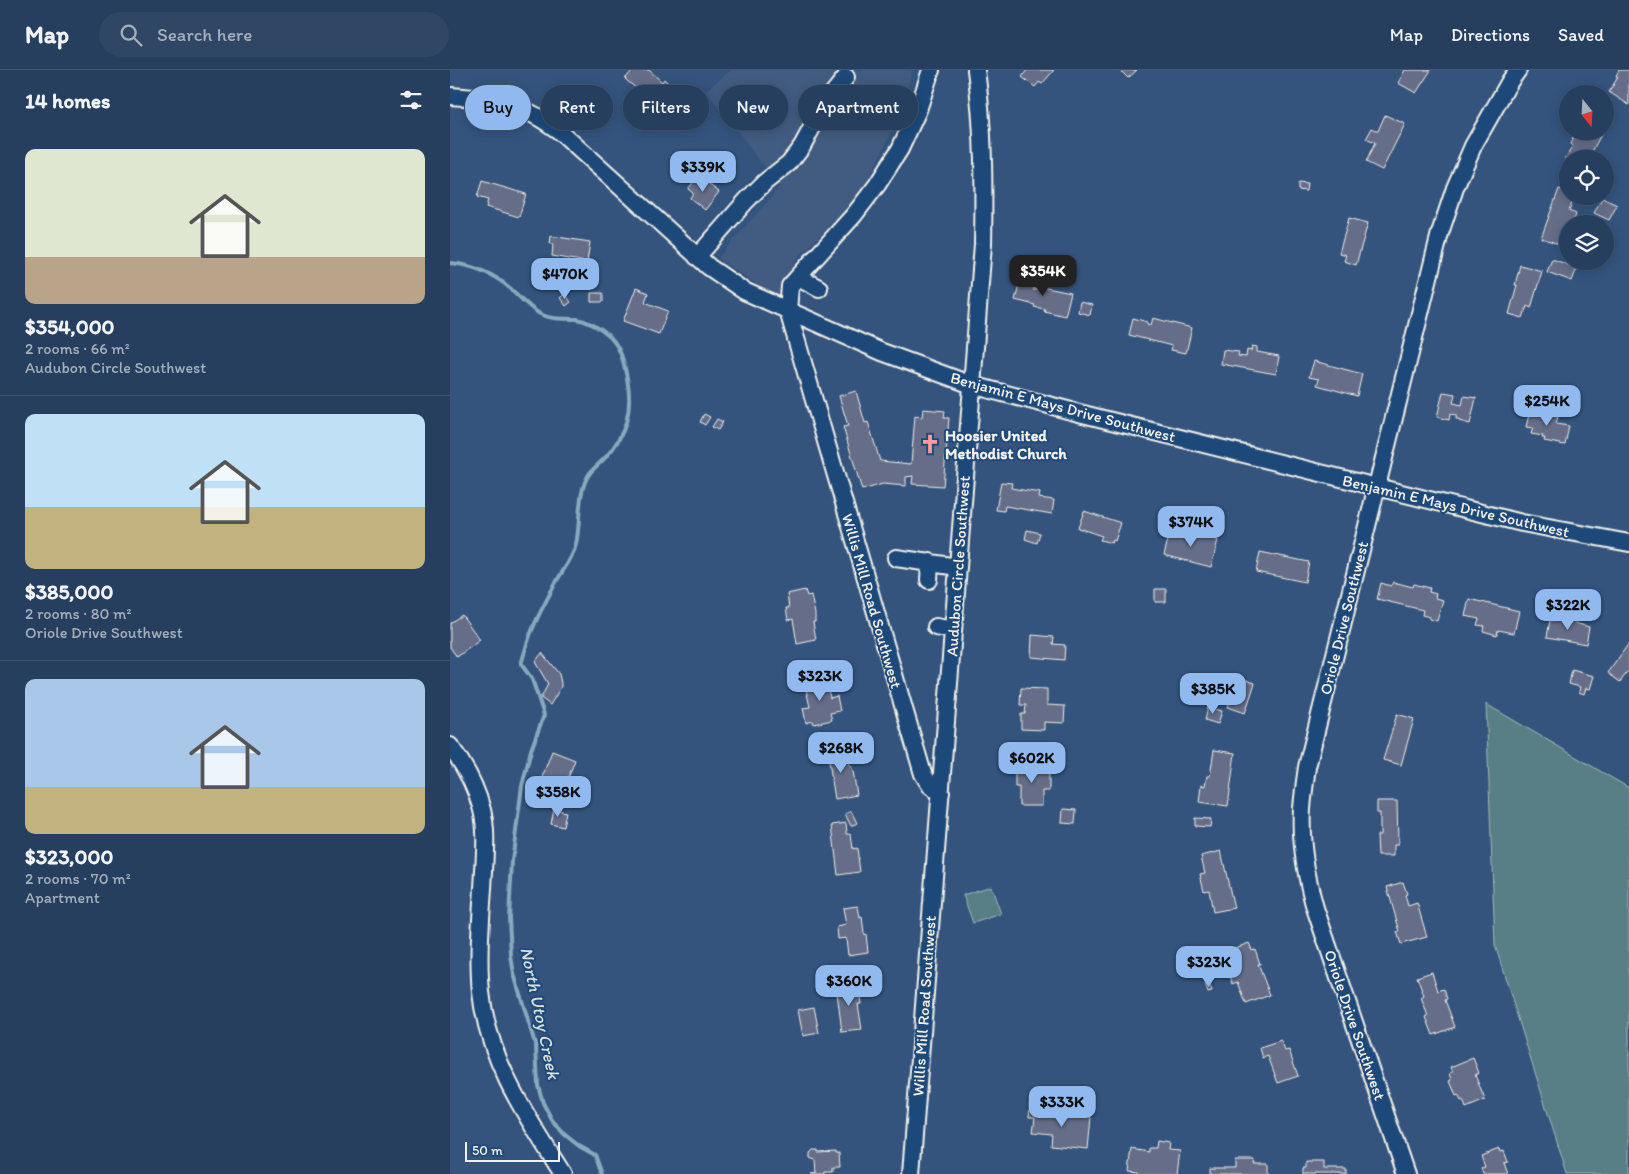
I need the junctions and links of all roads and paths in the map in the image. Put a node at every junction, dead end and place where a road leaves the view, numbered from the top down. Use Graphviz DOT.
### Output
graph roads {
  1 [pos="931,70"];
  2 [pos="976,70"];
  3 [pos="1518,70"];
  4 [pos="846,77"];
  5 [pos="450,96"];
  6 [pos="697,257"];
  7 [pos="798,277"];
  8 [pos="819,288"];
  9 [pos="788,311"];
  10 [pos="972,385"];
  11 [pos="1376,488"];
  12 [pos="1629,543"];
  13 [pos="896,558"];
  14 [pos="930,562"];
  15 [pos="958,567"];
  16 [pos="929,580"];
  17 [pos="936,627"];
  18 [pos="953,630"];
  19 [pos="450,746"];
  20 [pos="940,793"];
  21 [pos="563,1174"];
  22 [pos="911,1174"];
  23 [pos="1406,1174"];
  1 -- 7 [label="street, Willis Mill Road Southwest"];
  2 -- 10 [label="street, Audubon Circle Southwest"];
  3 -- 11 [label="street, Oriole Drive Southwest"];
  4 -- 6 [label="street"];
  5 -- 6 [label="street, Benjamin E Mays Drive Southwest"];
  6 -- 9 [label="street, Benjamin E Mays Drive Southwest"];
  7 -- 8 [label="street"];
  7 -- 9 [label="street, Willis Mill Road Southwest"];
  9 -- 10 [label="street, Benjamin E Mays Drive Southwest"];
  9 -- 20 [label="street, Willis Mill Road Southwest"];
  10 -- 11 [label="street, Benjamin E Mays Drive Southwest"];
  10 -- 15 [label="street, Audubon Circle Southwest"];
  11 -- 12 [label="street, Benjamin E Mays Drive Southwest"];
  11 -- 23 [label="street, Oriole Drive Southwest"];
  13 -- 14 [label="street"];
  14 -- 15 [label="street"];
  14 -- 16 [label="street"];
  15 -- 18 [label="street, Audubon Circle Southwest"];
  17 -- 18 [label="street"];
  18 -- 20 [label="street, Audubon Circle Southwest"];
  19 -- 21 [label="street"];
  20 -- 22 [label="street, Willis Mill Road Southwest"];
}
